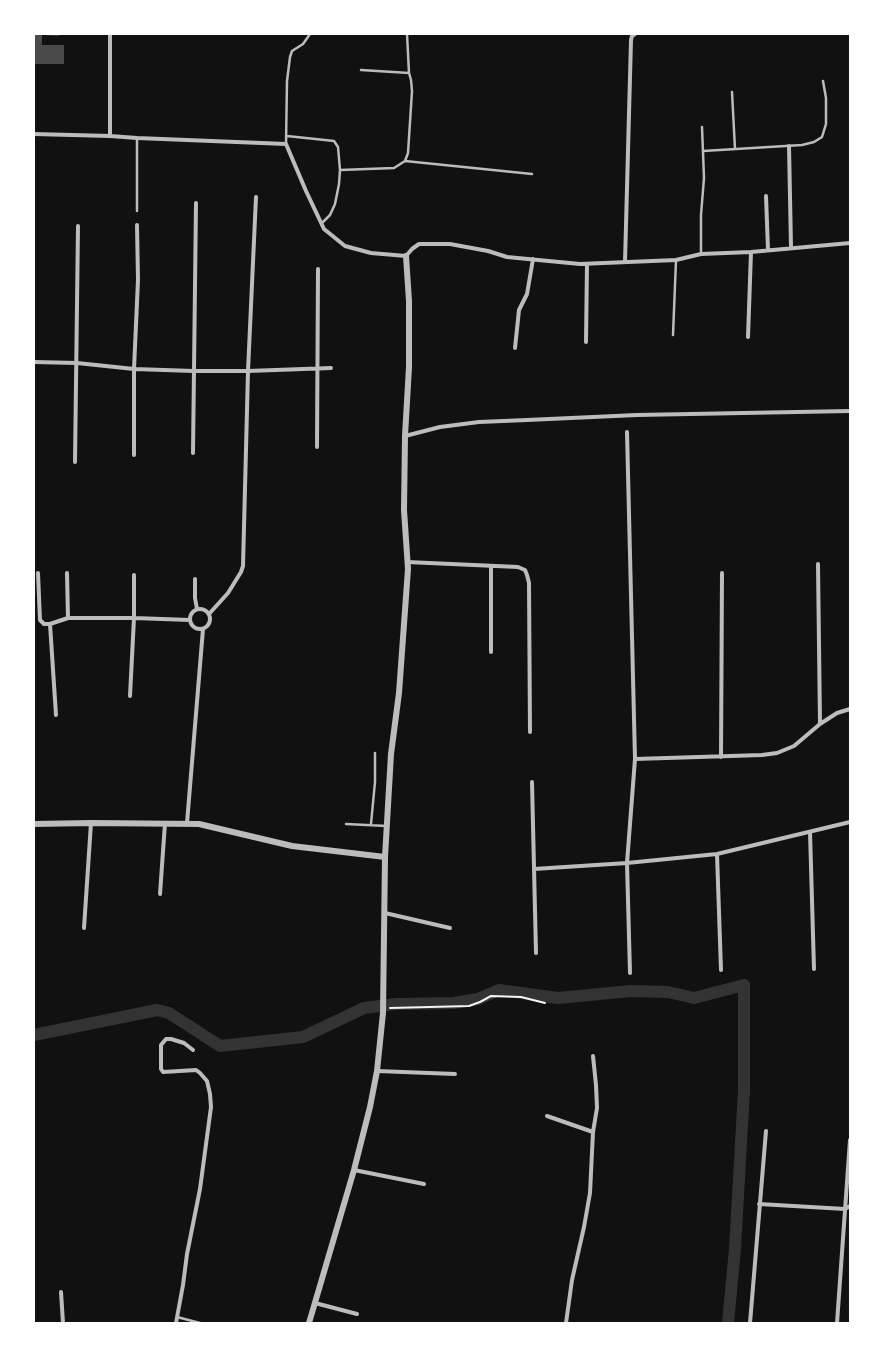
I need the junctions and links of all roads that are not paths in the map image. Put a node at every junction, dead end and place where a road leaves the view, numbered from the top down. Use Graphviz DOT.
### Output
graph roads {
  1 [pos="110,34"];
  2 [pos="310,34"];
  3 [pos="407,34"];
  4 [pos="635,34"];
  5 [pos="361,70"];
  6 [pos="409,73"];
  7 [pos="823,82"];
  8 [pos="732,92"];
  9 [pos="702,127"];
  10 [pos="34,134"];
  11 [pos="110,136"];
  12 [pos="287,136"];
  13 [pos="137,138"];
  14 [pos="286,144"];
  15 [pos="789,146"];
  16 [pos="735,149"];
  17 [pos="703,151"];
  18 [pos="405,161"];
  19 [pos="340,170"];
  20 [pos="532,174"];
  21 [pos="766,196"];
  22 [pos="256,198"];
  23 [pos="196,203"];
  24 [pos="137,210"];
  25 [pos="322,223"];
  26 [pos="137,225"];
  27 [pos="78,226"];
  28 [pos="850,243"];
  29 [pos="791,248"];
  30 [pos="768,250"];
  31 [pos="752,252"];
  32 [pos="701,254"];
  33 [pos="406,256"];
  34 [pos="532,259"];
  35 [pos="676,260"];
  36 [pos="625,262"];
  37 [pos="587,264"];
  38 [pos="318,269"];
  39 [pos="673,335"];
  40 [pos="748,337"];
  41 [pos="586,342"];
  42 [pos="515,348"];
  43 [pos="34,362"];
  44 [pos="77,363"];
  45 [pos="318,368"];
  46 [pos="331,368"];
  47 [pos="134,369"];
  48 [pos="194,371"];
  49 [pos="248,371"];
  50 [pos="850,411"];
  51 [pos="627,432"];
  52 [pos="405,436"];
  53 [pos="316,447"];
  54 [pos="193,453"];
  55 [pos="134,455"];
  56 [pos="75,462"];
  57 [pos="407,562"];
  58 [pos="818,564"];
  59 [pos="490,566"];
  60 [pos="38,573"];
  61 [pos="67,573"];
  62 [pos="722,573"];
  63 [pos="134,575"];
  64 [pos="195,580"];
  65 [pos="197,609"];
  66 [pos="209,614"];
  67 [pos="68,618"];
  68 [pos="134,618"];
  69 [pos="190,620"];
  70 [pos="50,624"];
  71 [pos="203,629"];
  72 [pos="491,652"];
  73 [pos="130,696"];
  74 [pos="850,708"];
  75 [pos="56,715"];
  76 [pos="820,724"];
  77 [pos="530,732"];
  78 [pos="375,753"];
  79 [pos="721,757"];
  80 [pos="635,759"];
  81 [pos="532,782"];
  82 [pos="850,822"];
  83 [pos="91,823"];
  84 [pos="165,823"];
  85 [pos="187,823"];
  86 [pos="34,824"];
  87 [pos="346,824"];
  88 [pos="371,824"];
  89 [pos="387,826"];
  90 [pos="810,832"];
  91 [pos="717,854"];
  92 [pos="385,857"];
  93 [pos="627,863"];
  94 [pos="534,869"];
  95 [pos="160,894"];
  96 [pos="385,913"];
  97 [pos="84,928"];
  98 [pos="450,928"];
  99 [pos="536,953"];
  100 [pos="814,969"];
  101 [pos="721,970"];
  102 [pos="630,973"];
  103 [pos="193,1050"];
  104 [pos="593,1056"];
  105 [pos="377,1071"];
  106 [pos="455,1074"];
  107 [pos="547,1116"];
  108 [pos="766,1131"];
  109 [pos="593,1132"];
  110 [pos="850,1140"];
  111 [pos="354,1170"];
  112 [pos="424,1184"];
  113 [pos="759,1204"];
  114 [pos="850,1206"];
  115 [pos="845,1209"];
  116 [pos="61,1292"];
  117 [pos="315,1303"];
  118 [pos="357,1314"];
  119 [pos="177,1317"];
  120 [pos="63,1323"];
  121 [pos="176,1323"];
  122 [pos="200,1323"];
  123 [pos="309,1323"];
  124 [pos="566,1323"];
  125 [pos="750,1323"];
  126 [pos="837,1323"];
  1 -- 11 [label="street"];
  2 -- 12 [label="lane"];
  3 -- 6 [label="lane"];
  4 -- 36 [label="street"];
  5 -- 6 [label="lane"];
  6 -- 18 [label="lane"];
  7 -- 15 [label="lane"];
  8 -- 16 [label="lane"];
  9 -- 17 [label="lane"];
  10 -- 11 [label="street"];
  11 -- 13 [label="street"];
  12 -- 14 [label="lane"];
  12 -- 19 [label="lane"];
  13 -- 14 [label="street"];
  13 -- 24 [label="lane"];
  14 -- 25 [label="street"];
  15 -- 16 [label="lane"];
  15 -- 29 [label="street"];
  16 -- 17 [label="lane"];
  17 -- 32 [label="lane"];
  18 -- 19 [label="lane"];
  18 -- 20 [label="lane"];
  19 -- 25 [label="lane"];
  21 -- 30 [label="street"];
  22 -- 49 [label="street"];
  23 -- 48 [label="street"];
  25 -- 33 [label="street"];
  26 -- 47 [label="street"];
  27 -- 44 [label="street"];
  28 -- 29 [label="street"];
  29 -- 30 [label="street"];
  30 -- 31 [label="street"];
  31 -- 32 [label="street"];
  31 -- 40 [label="street"];
  32 -- 35 [label="street"];
  33 -- 34 [label="street"];
  33 -- 52 [label="street"];
  34 -- 37 [label="street"];
  34 -- 42 [label="street"];
  35 -- 36 [label="street"];
  35 -- 39 [label="lane"];
  36 -- 37 [label="street"];
  37 -- 41 [label="street"];
  38 -- 45 [label="street"];
  43 -- 44 [label="street"];
  44 -- 47 [label="street"];
  44 -- 56 [label="street"];
  45 -- 46 [label="street"];
  45 -- 49 [label="street"];
  45 -- 53 [label="street"];
  47 -- 48 [label="street"];
  47 -- 55 [label="street"];
  48 -- 49 [label="street"];
  48 -- 54 [label="street"];
  49 -- 66 [label="street"];
  50 -- 52 [label="street"];
  51 -- 80 [label="street"];
  52 -- 57 [label="street"];
  57 -- 59 [label="street"];
  57 -- 89 [label="street"];
  58 -- 76 [label="street"];
  59 -- 72 [label="street"];
  59 -- 77 [label="street"];
  60 -- 70 [label="street"];
  61 -- 67 [label="street"];
  62 -- 79 [label="street"];
  63 -- 68 [label="street"];
  64 -- 65 [label="street"];
  65 -- 66 [label="street"];
  65 -- 69 [label="street"];
  66 -- 71 [label="street"];
  67 -- 68 [label="street"];
  67 -- 70 [label="street"];
  68 -- 69 [label="street"];
  68 -- 73 [label="street"];
  69 -- 71 [label="street"];
  70 -- 75 [label="street"];
  71 -- 85 [label="street"];
  74 -- 76 [label="street"];
  76 -- 79 [label="street"];
  78 -- 88 [label="lane"];
  79 -- 80 [label="street"];
  80 -- 93 [label="street"];
  81 -- 94 [label="street"];
  82 -- 90 [label="street"];
  83 -- 84 [label="street"];
  83 -- 86 [label="street"];
  83 -- 97 [label="street"];
  84 -- 85 [label="street"];
  84 -- 95 [label="street"];
  85 -- 92 [label="street"];
  87 -- 88 [label="lane"];
  88 -- 89 [label="lane"];
  89 -- 92 [label="street"];
  90 -- 91 [label="street"];
  90 -- 100 [label="street"];
  91 -- 93 [label="street"];
  91 -- 101 [label="street"];
  92 -- 96 [label="street"];
  93 -- 94 [label="street"];
  93 -- 102 [label="street"];
  94 -- 99 [label="street"];
  96 -- 98 [label="street"];
  96 -- 105 [label="street"];
  103 -- 119 [label="street"];
  104 -- 109 [label="street"];
  105 -- 106 [label="street"];
  105 -- 111 [label="street"];
  107 -- 109 [label="street"];
  108 -- 113 [label="street"];
  109 -- 124 [label="street"];
  110 -- 115 [label="street"];
  111 -- 112 [label="street"];
  111 -- 117 [label="street"];
  113 -- 115 [label="street"];
  113 -- 125 [label="street"];
  114 -- 115 [label="street"];
  115 -- 126 [label="street"];
  116 -- 120 [label="street"];
  117 -- 118 [label="street"];
  117 -- 123 [label="street"];
  119 -- 121 [label="street"];
  119 -- 122 [label="lane"];
}
